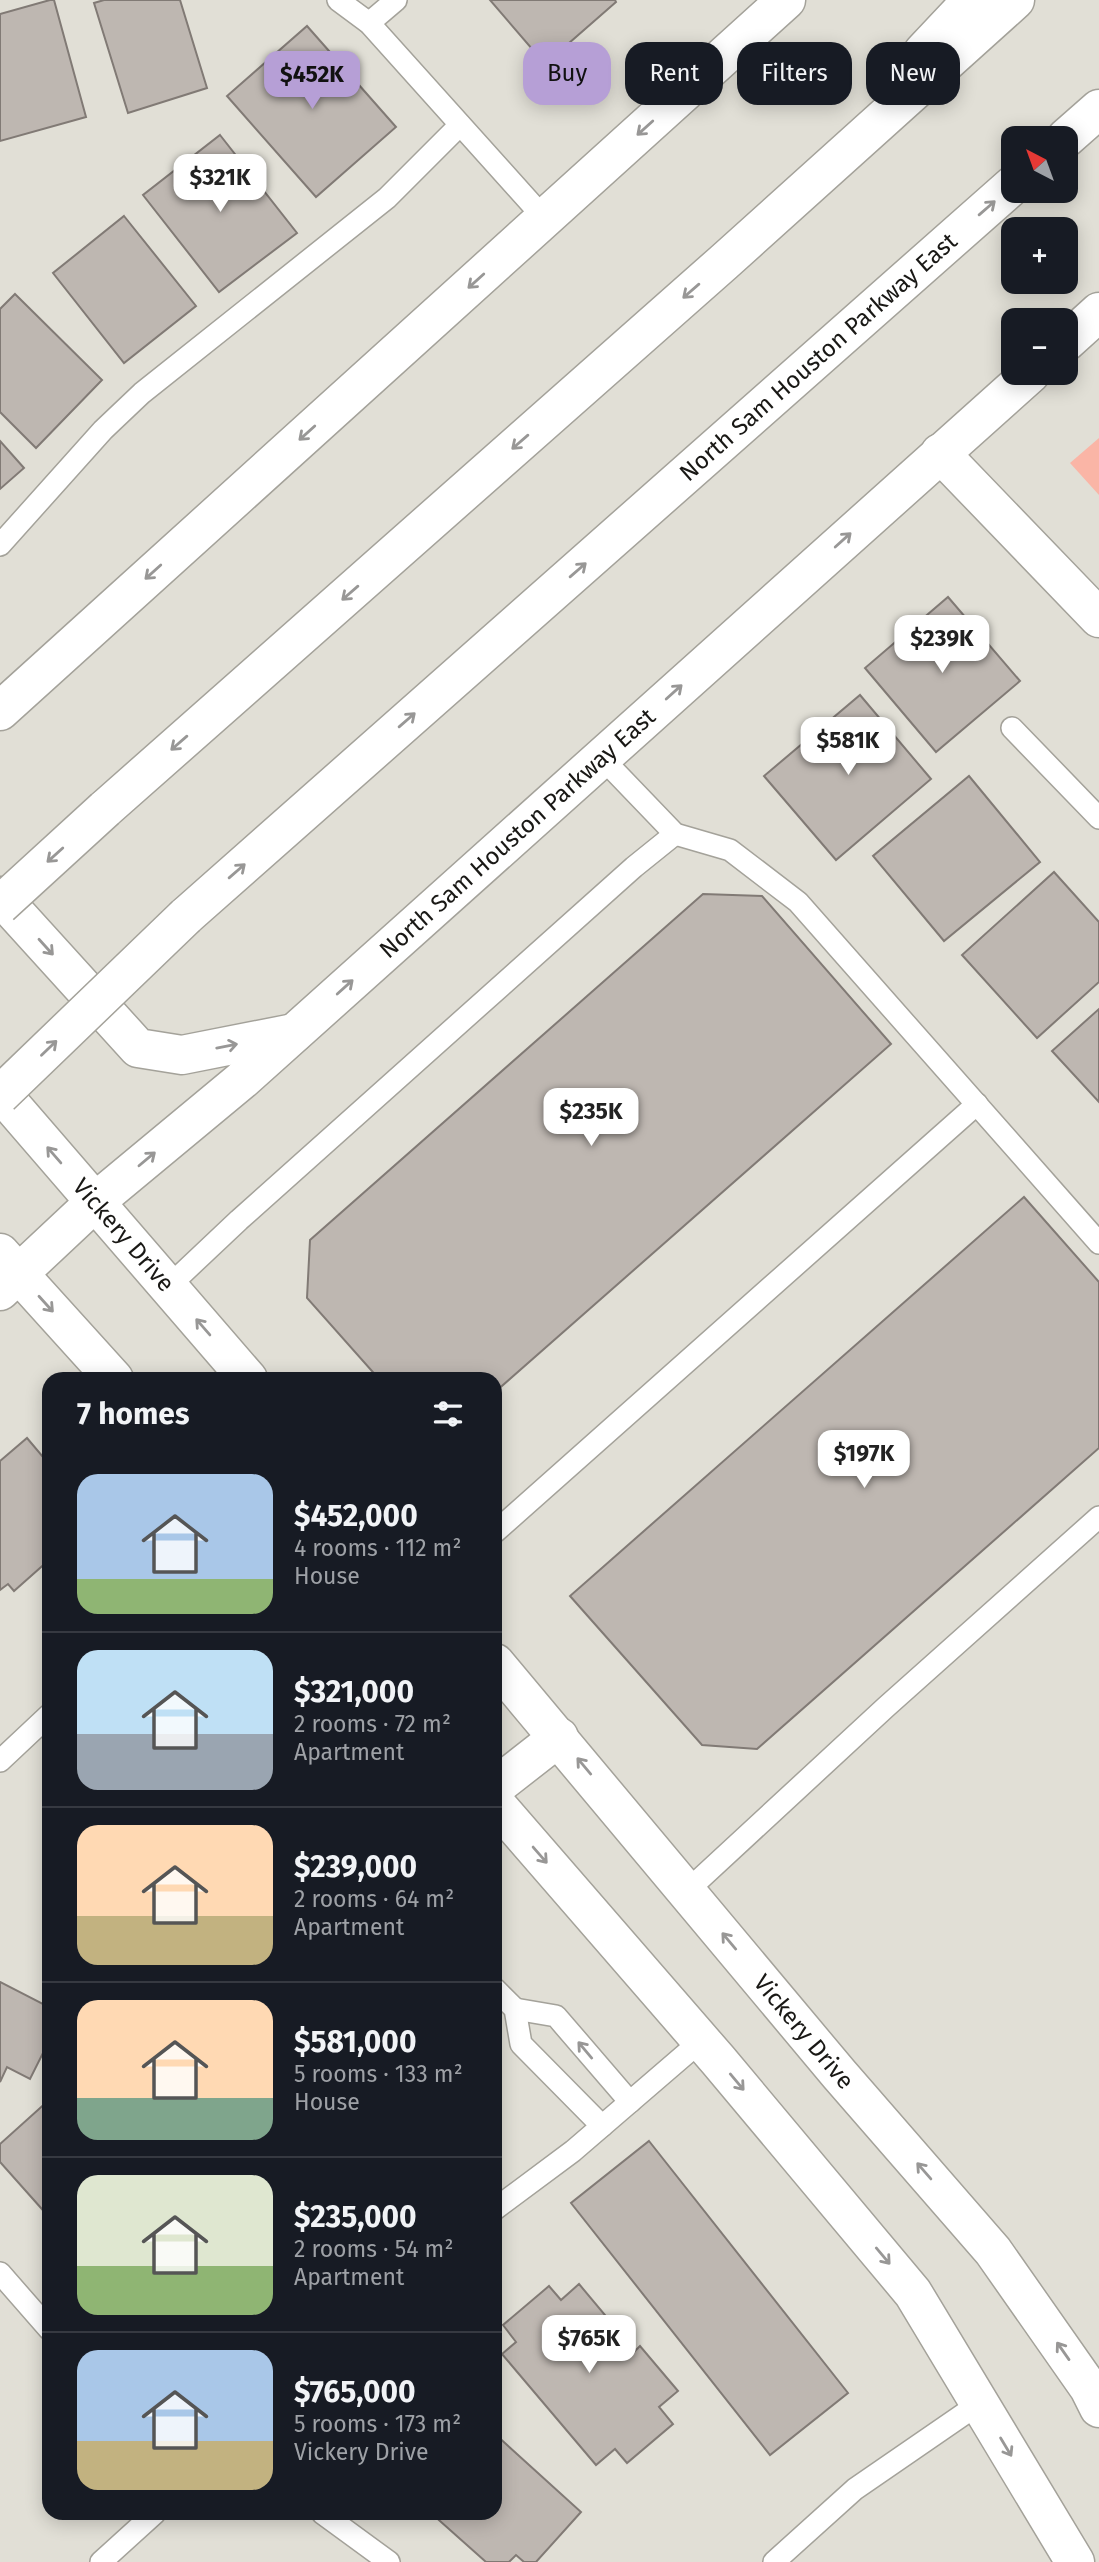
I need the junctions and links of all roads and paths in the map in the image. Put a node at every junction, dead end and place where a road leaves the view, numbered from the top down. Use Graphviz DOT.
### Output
graph roads {
  1 [pos="338,0"];
  2 [pos="396,0"];
  3 [pos="786,0"];
  4 [pos="972,0"];
  5 [pos="1015,0"];
  6 [pos="369,23"];
  7 [pos="1099,109"];
  8 [pos="460,124"];
  9 [pos="1078,127"];
  10 [pos="1001,196"];
  11 [pos="545,219"];
  12 [pos="723,262"];
  13 [pos="1099,312"];
  14 [pos="1078,331"];
  15 [pos="1017,385"];
  16 [pos="940,453"];
  17 [pos="0,545"];
  18 [pos="1099,618"];
  19 [pos="0,711"];
  20 [pos="1012,728"];
  21 [pos="601,757"];
  22 [pos="1099,817"];
  23 [pos="675,834"];
  24 [pos="0,896"];
  25 [pos="0,905"];
  26 [pos="294,1033"];
  27 [pos="0,1094"];
  28 [pos="977,1104"];
  29 [pos="95,1202"];
  30 [pos="1099,1243"];
  31 [pos="6,1272"];
  32 [pos="168,1287"];
  33 [pos="107,1372"];
  34 [pos="242,1372"];
  35 [pos="1099,1517"];
  36 [pos="502,1526"];
  37 [pos="502,1671"];
  38 [pos="42,1722"];
  39 [pos="559,1737"];
  40 [pos="0,1761"];
  41 [pos="502,1782"];
  42 [pos="502,1811"];
  43 [pos="687,1891"];
  44 [pos="502,1996"];
  45 [pos="514,2009"];
  46 [pos="702,2040"];
  47 [pos="629,2102"];
  48 [pos="602,2126"];
  49 [pos="502,2204"];
  50 [pos="0,2273"];
  51 [pos="42,2321"];
  52 [pos="980,2403"];
  53 [pos="1099,2408"];
  54 [pos="147,2520"];
  55 [pos="332,2520"];
  56 [pos="102,2562"];
  57 [pos="389,2562"];
  58 [pos="774,2562"];
  59 [pos="1075,2562"];
  1 -- 6 [label="lane"];
  2 -- 6 [label="lane"];
  3 -- 11 [label="main road, one-way"];
  4 -- 12 [label="main road"];
  5 -- 12 [label="main road"];
  6 -- 8 [label="lane"];
  7 -- 9 [label="main road"];
  8 -- 11 [label="lane"];
  8 -- 17 [label="lane"];
  27 -- 10 [label="main road, North Sam Houston Parkway East, one-way, bridge"];
  11 -- 19 [label="main road, one-way"];
  12 -- 25 [label="main road, one-way, bridge"];
  13 -- 14 [label="main road"];
  15 -- 16 [label="main road, North Sam Houston Parkway East"];
  16 -- 18 [label="main road"];
  21 -- 16 [label="main road, North Sam Houston Parkway East, one-way"];
  20 -- 22 [label="lane"];
  21 -- 23 [label="lane"];
  26 -- 21 [label="main road, North Sam Houston Parkway East, one-way"];
  23 -- 28 [label="lane"];
  23 -- 32 [label="lane"];
  24 -- 26 [label="main road, one-way"];
  29 -- 26 [label="main road, North Sam Houston Parkway East, one-way"];
  29 -- 27 [label="main road, Vickery Drive, one-way"];
  28 -- 30 [label="lane"];
  28 -- 36 [label="lane"];
  29 -- 31 [label="main road, North Sam Houston Parkway East"];
  29 -- 32 [label="main road, Vickery Drive"];
  31 -- 33 [label="main road, one-way"];
  34 -- 32 [label="main road, Vickery Drive, one-way"];
  35 -- 43 [label="lane"];
  37 -- 39 [label="main road, Vickery Drive"];
  38 -- 40 [label="lane"];
  39 -- 41 [label="main road"];
  43 -- 39 [label="main road, Vickery Drive, one-way"];
  42 -- 46 [label="main road, one-way"];
  53 -- 43 [label="main road, Vickery Drive, one-way"];
  44 -- 45 [label="lane"];
  47 -- 45 [label="lane, one-way"];
  45 -- 48 [label="lane"];
  46 -- 47 [label="lane"];
  46 -- 52 [label="main road, one-way"];
  47 -- 48 [label="lane"];
  48 -- 49 [label="lane"];
  50 -- 51 [label="lane"];
  52 -- 58 [label="lane"];
  52 -- 59 [label="main road, one-way"];
  54 -- 56 [label="lane"];
  55 -- 57 [label="lane"];
}
